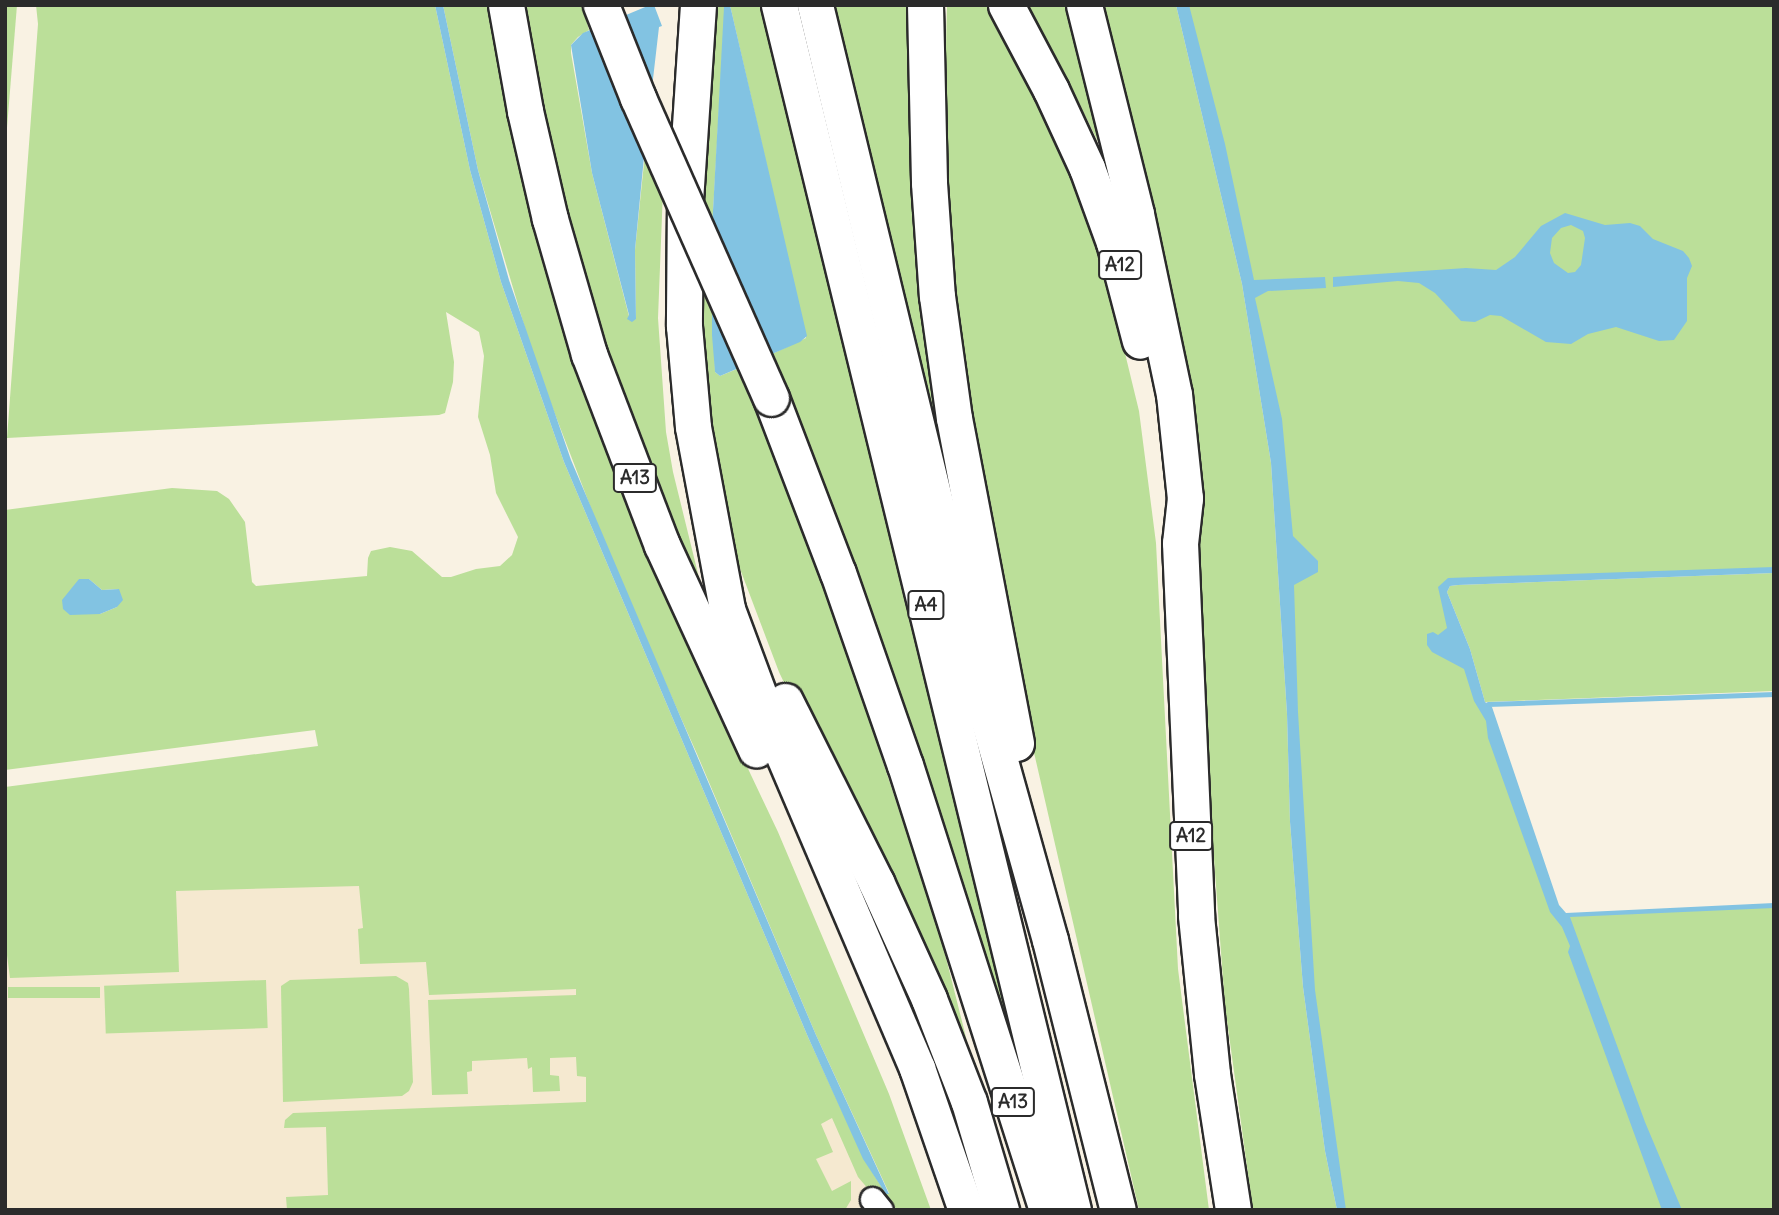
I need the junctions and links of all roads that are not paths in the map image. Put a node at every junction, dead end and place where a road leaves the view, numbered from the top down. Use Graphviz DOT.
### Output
graph roads {
  1 [pos="506,5"];
  2 [pos="601,5"];
  3 [pos="698,5"];
  4 [pos="779,5"];
  5 [pos="815,5"];
  6 [pos="1006,5"];
  7 [pos="1084,5"];
  8 [pos="926,10"];
  9 [pos="710,516"];
  10 [pos="1180,543"];
  11 [pos="1050,940"];
  12 [pos="986,1016"];
  13 [pos="918,1068"];
  14 [pos="966,1210"];
  15 [pos="1001,1210"];
  16 [pos="1027,1210"];
  17 [pos="1047,1210"];
  18 [pos="1073,1210"];
  19 [pos="1118,1210"];
  20 [pos="1233,1210"];
  1 -- 13 [label="highway, A13"];
  2 -- 12 [label="highway, A13, bridge"];
  3 -- 9 [label="highway"];
  4 -- 18 [label="highway, A4"];
  5 -- 11 [label="highway, A4"];
  6 -- 10 [label="highway, A12"];
  7 -- 10 [label="highway, A12"];
  8 -- 11 [label="highway"];
  9 -- 13 [label="highway"];
  9 -- 15 [label="highway"];
  10 -- 20 [label="highway, A12"];
  11 -- 19 [label="highway, A4"];
  12 -- 16 [label="highway"];
  12 -- 17 [label="highway, A13"];
  13 -- 14 [label="highway"];
}
